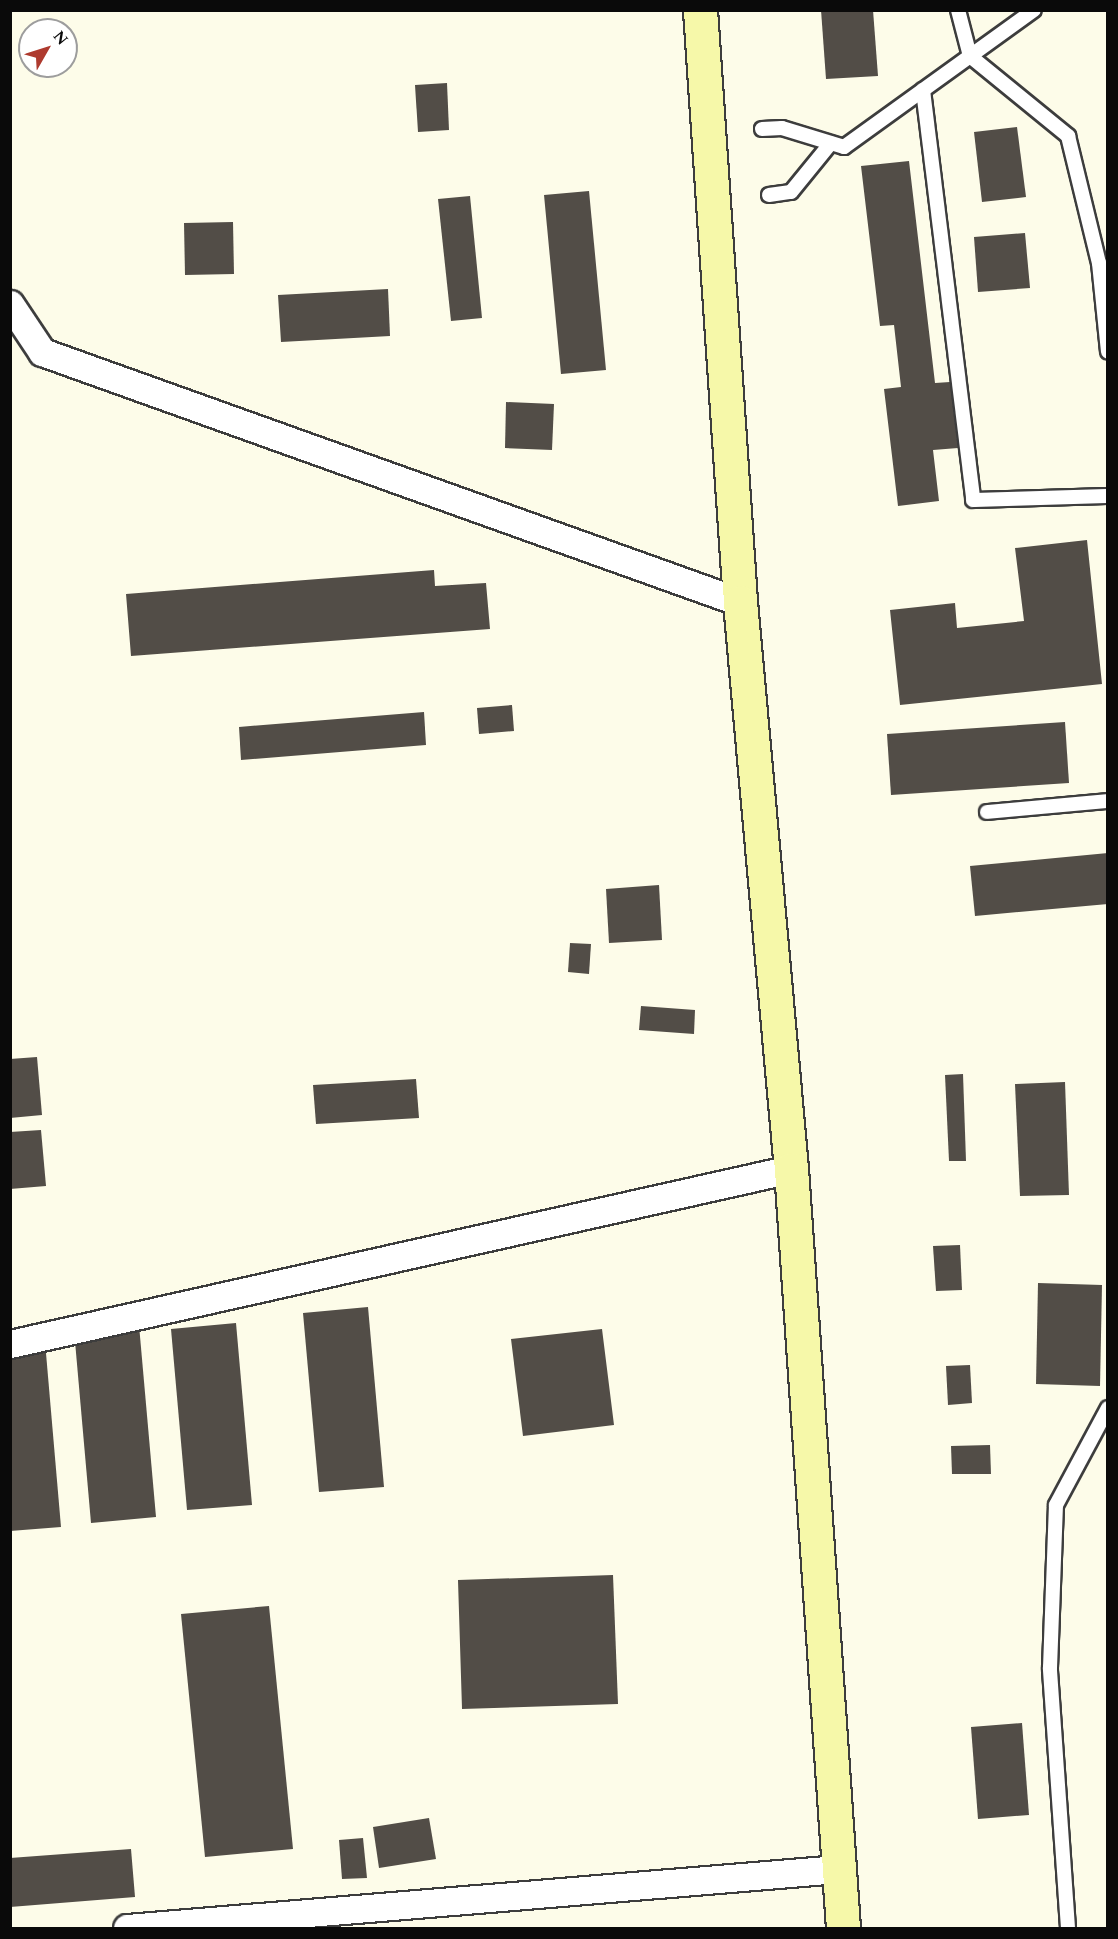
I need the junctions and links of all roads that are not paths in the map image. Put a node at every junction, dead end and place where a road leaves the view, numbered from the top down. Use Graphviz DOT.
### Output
graph roads {
  1 [pos="700,10"];
  2 [pos="958,10"];
  3 [pos="1034,10"];
  4 [pos="970,56"];
  5 [pos="923,90"];
  6 [pos="762,129"];
  7 [pos="831,143"];
  8 [pos="769,195"];
  9 [pos="10,304"];
  10 [pos="1107,352"];
  11 [pos="1107,496"];
  12 [pos="740,602"];
  13 [pos="1107,801"];
  14 [pos="987,812"];
  15 [pos="791,1169"];
  16 [pos="10,1344"];
  17 [pos="1107,1408"];
  18 [pos="839,1869"];
  19 [pos="127,1929"];
  20 [pos="843,1929"];
  21 [pos="1068,1929"];
  1 -- 12 [label="street"];
  2 -- 4 [label="lane"];
  3 -- 4 [label="lane"];
  4 -- 5 [label="lane"];
  4 -- 10 [label="lane"];
  5 -- 7 [label="lane"];
  5 -- 11 [label="lane"];
  6 -- 7 [label="lane"];
  7 -- 8 [label="lane"];
  9 -- 12 [label="street"];
  12 -- 15 [label="street"];
  13 -- 14 [label="lane"];
  15 -- 16 [label="street"];
  15 -- 18 [label="street"];
  17 -- 21 [label="lane"];
  18 -- 19 [label="street"];
  18 -- 20 [label="street"];
}
